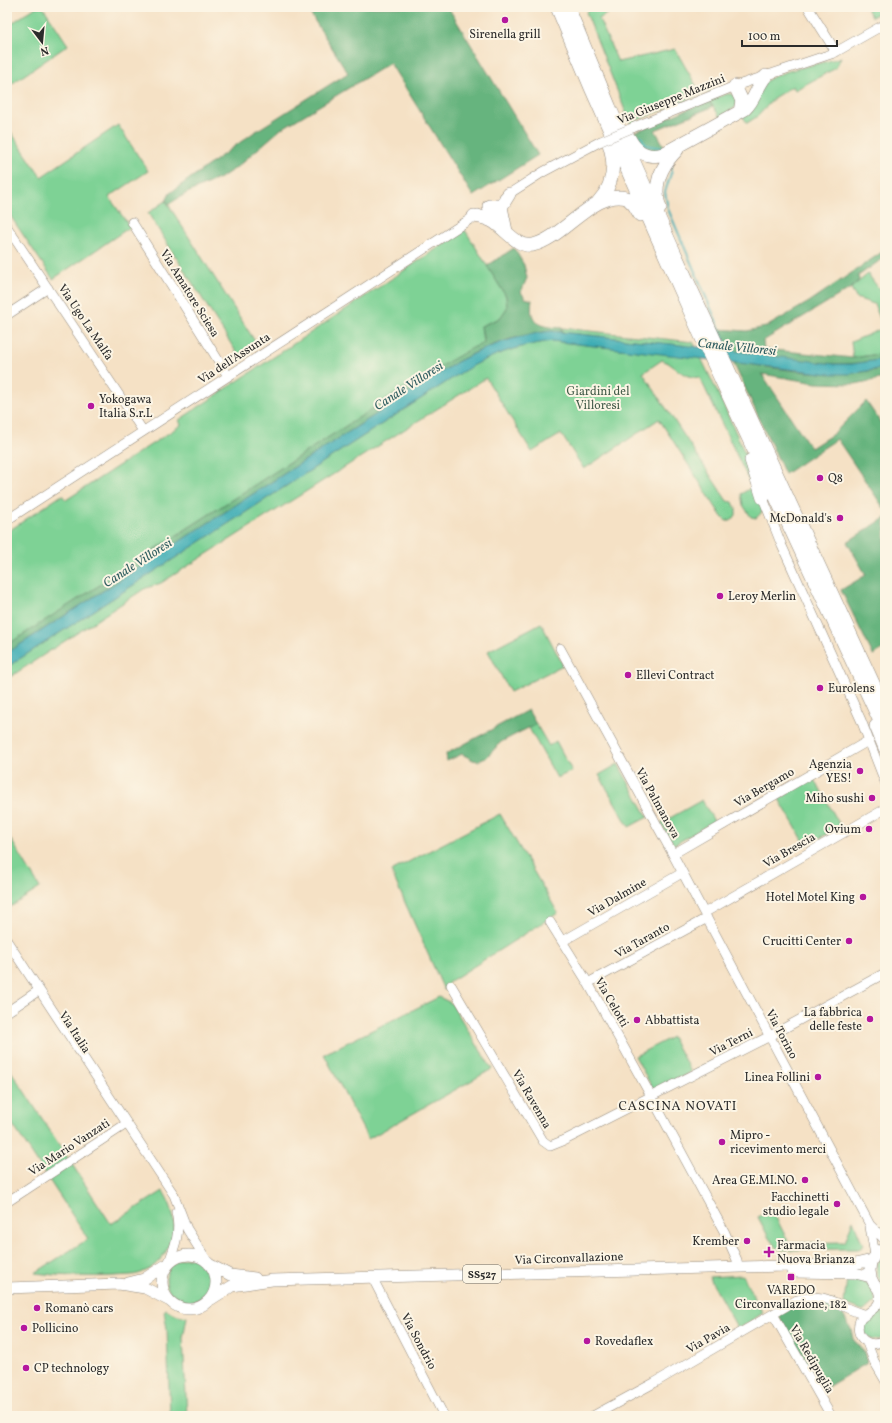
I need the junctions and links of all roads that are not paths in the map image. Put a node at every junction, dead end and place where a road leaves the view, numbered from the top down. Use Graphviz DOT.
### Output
graph roads {
  1 [pos="557,7"];
  2 [pos="568,7"];
  3 [pos="808,7"];
  4 [pos="885,24"];
  5 [pos="836,52"];
  6 [pos="766,76"];
  7 [pos="739,84"];
  8 [pos="590,88"];
  9 [pos="752,102"];
  10 [pos="610,108"];
  11 [pos="740,112"];
  12 [pos="683,145"];
  13 [pos="509,194"];
  14 [pos="593,206"];
  15 [pos="494,213"];
  16 [pos="474,216"];
  17 [pos="132,222"];
  18 [pos="7,227"];
  19 [pos="666,248"];
  20 [pos="48,288"];
  21 [pos="7,315"];
  22 [pos="721,368"];
  23 [pos="228,376"];
  24 [pos="143,431"];
  25 [pos="763,498"];
  26 [pos="7,520"];
  27 [pos="560,648"];
  28 [pos="852,662"];
  29 [pos="868,675"];
  30 [pos="885,694"];
  31 [pos="885,709"];
  32 [pos="885,731"];
  33 [pos="868,741"];
  34 [pos="885,748"];
  35 [pos="885,782"];
  36 [pos="885,809"];
  37 [pos="673,854"];
  38 [pos="682,874"];
  39 [pos="706,915"];
  40 [pos="550,922"];
  41 [pos="7,941"];
  42 [pos="563,941"];
  43 [pos="7,951"];
  44 [pos="25,969"];
  45 [pos="885,973"];
  46 [pos="588,983"];
  47 [pos="451,985"];
  48 [pos="35,993"];
  49 [pos="52,1011"];
  50 [pos="7,1012"];
  51 [pos="770,1036"];
  52 [pos="651,1096"];
  53 [pos="112,1102"];
  54 [pos="123,1126"];
  55 [pos="144,1149"];
  56 [pos="7,1202"];
  57 [pos="870,1225"];
  58 [pos="885,1240"];
  59 [pos="885,1248"];
  60 [pos="873,1257"];
  61 [pos="168,1264"];
  62 [pos="209,1264"];
  63 [pos="741,1267"];
  64 [pos="372,1277"];
  65 [pos="870,1277"];
  66 [pos="272,1280"];
  67 [pos="119,1284"];
  68 [pos="7,1288"];
  69 [pos="881,1290"];
  70 [pos="210,1300"];
  71 [pos="168,1301"];
  72 [pos="838,1304"];
  73 [pos="773,1314"];
  74 [pos="867,1314"];
  75 [pos="858,1329"];
  76 [pos="885,1340"];
  77 [pos="867,1343"];
  78 [pos="885,1380"];
  79 [pos="444,1416"];
  80 [pos="593,1416"];
  81 [pos="831,1416"];
  1 -- 8 [label="highway"];
  2 -- 10 [label="highway"];
  3 -- 5 [label="street"];
  4 -- 5 [label="street, Via Giuseppe Mazzini"];
  5 -- 6 [label="street, Via Giuseppe Mazzini"];
  6 -- 7 [label="street, Via Giuseppe Mazzini"];
  6 -- 9 [label="highway"];
  7 -- 9 [label="highway"];
  7 -- 11 [label="highway"];
  7 -- 13 [label="street, Via Giuseppe Mazzini, bridge"];
  8 -- 14 [label="highway"];
  8 -- 19 [label="highway"];
  9 -- 11 [label="highway"];
  10 -- 12 [label="highway"];
  10 -- 19 [label="highway"];
  11 -- 12 [label="highway"];
  12 -- 19 [label="highway"];
  13 -- 15 [label="highway"];
  14 -- 15 [label="highway"];
  14 -- 19 [label="highway"];
  15 -- 16 [label="highway"];
  16 -- 23 [label="street, Via dell'Assunta"];
  17 -- 23 [label="street, Via Amatore Sciesa"];
  18 -- 20 [label="street, Via Ugo La Malfa"];
  19 -- 22 [label="highway"];
  20 -- 21 [label="street"];
  20 -- 24 [label="street, Via Ugo La Malfa"];
  22 -- 25 [label="highway"];
  22 -- 28 [label="highway"];
  22 -- 29 [label="highway"];
  23 -- 24 [label="street, Via dell'Assunta"];
  24 -- 26 [label="street, Via dell'Assunta"];
  25 -- 33 [label="street"];
  27 -- 37 [label="street, Via Palmanova"];
  28 -- 32 [label="highway"];
  28 -- 34 [label="highway"];
  29 -- 30 [label="highway"];
  29 -- 31 [label="highway"];
  33 -- 35 [label="street"];
  33 -- 37 [label="street, Via Bergamo"];
  36 -- 39 [label="street, Via Brescia"];
  37 -- 38 [label="street, Via Torino"];
  38 -- 39 [label="street, Via Torino"];
  38 -- 42 [label="street, Via Dalmine"];
  39 -- 46 [label="street, Via Taranto"];
  39 -- 51 [label="street, Via Torino"];
  40 -- 42 [label="street, Via Celotti"];
  41 -- 44 [label="street, Via Italia"];
  42 -- 46 [label="street, Via Celotti"];
  43 -- 48 [label="street, Via Italia"];
  44 -- 48 [label="street"];
  44 -- 49 [label="street, Via Italia"];
  45 -- 51 [label="street, Via Terni"];
  46 -- 52 [label="street, Via Celotti"];
  47 -- 52 [label="street, Via Ravenna"];
  48 -- 49 [label="street"];
  48 -- 50 [label="street"];
  48 -- 54 [label="street, Via Italia"];
  49 -- 53 [label="street, Via Italia"];
  51 -- 52 [label="street, Via Terni"];
  51 -- 57 [label="street, Via Torino"];
  52 -- 63 [label="street, Via Celotti"];
  53 -- 54 [label="street, Via Italia"];
  53 -- 55 [label="street, Via Italia"];
  54 -- 55 [label="street, Via Italia"];
  54 -- 56 [label="street, Via Mario Vanzati"];
  54 -- 61 [label="street, Via Italia"];
  55 -- 62 [label="street, Via Italia"];
  57 -- 58 [label="street, Via Torino"];
  57 -- 60 [label="street, Via Torino"];
  59 -- 60 [label="main road"];
  60 -- 63 [label="main road, Via Circonvallazione"];
  60 -- 65 [label="main road"];
  61 -- 62 [label="main road"];
  61 -- 67 [label="main road"];
  61 -- 71 [label="main road"];
  62 -- 66 [label="main road"];
  62 -- 70 [label="main road"];
  63 -- 64 [label="main road, Via Circonvallazione / SS527"];
  63 -- 65 [label="main road, Via Circonvallazione"];
  64 -- 66 [label="main road, Via Circonvallazione"];
  64 -- 79 [label="street, Via Sondrio"];
  65 -- 69 [label="main road"];
  66 -- 70 [label="main road"];
  67 -- 68 [label="main road"];
  67 -- 71 [label="main road"];
  69 -- 74 [label="street"];
  70 -- 71 [label="main road"];
  72 -- 73 [label="street, Via Pavia"];
  72 -- 74 [label="street, Via Pavia"];
  72 -- 75 [label="street, Via Pavia"];
  73 -- 80 [label="street, Via Pavia"];
  73 -- 81 [label="street, Via Redipuglia"];
  74 -- 75 [label="street"];
  75 -- 77 [label="street, Via Pavia"];
  76 -- 77 [label="street"];
  77 -- 78 [label="street, Via Pavia"];
}
